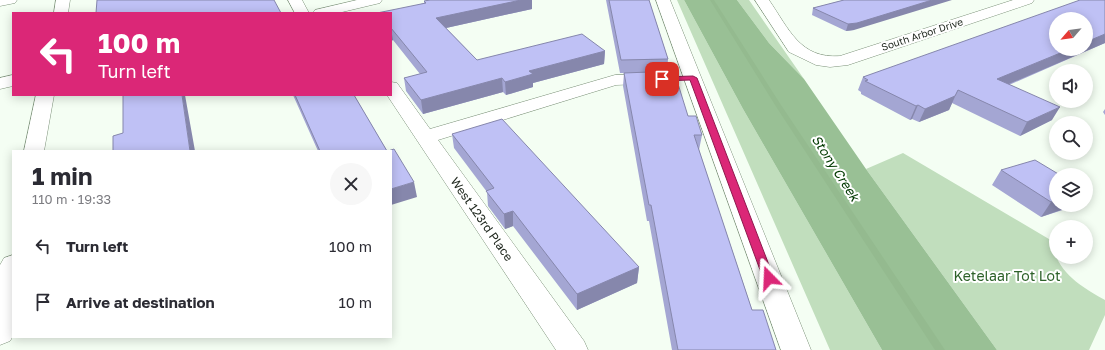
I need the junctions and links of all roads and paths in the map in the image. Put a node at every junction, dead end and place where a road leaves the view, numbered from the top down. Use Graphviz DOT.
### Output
graph roads {
  1 [pos="10,0"];
  2 [pos="63,0"];
  3 [pos="295,0"];
  4 [pos="375,0"];
  5 [pos="663,0"];
  6 [pos="762,0"];
  7 [pos="1027,0"];
  8 [pos="0,2"];
  9 [pos="338,11"];
  10 [pos="61,12"];
  11 [pos="301,12"];
  12 [pos="680,79"];
  13 [pos="12,80"];
  14 [pos="0,84"];
  15 [pos="392,88"];
  16 [pos="45,96"];
  17 [pos="425,137"];
  18 [pos="34,150"];
  19 [pos="7,282"];
  20 [pos="0,333"];
  21 [pos="573,350"];
  22 [pos="796,350"];
  1 -- 8 [label="street"];
  2 -- 10 [label="street"];
  3 -- 11 [label="street"];
  4 -- 9 [label="street"];
  5 -- 12 [label="street"];
  6 -- 7 [label="street, South Arbor Drive"];
  12 -- 17 [label="street"];
  12 -- 22 [label="street"];
  13 -- 14 [label="street"];
  15 -- 17 [label="street, West 123rd Place"];
  16 -- 18 [label="street"];
  17 -- 21 [label="street, West 123rd Place"];
  19 -- 20 [label="street"];
}
